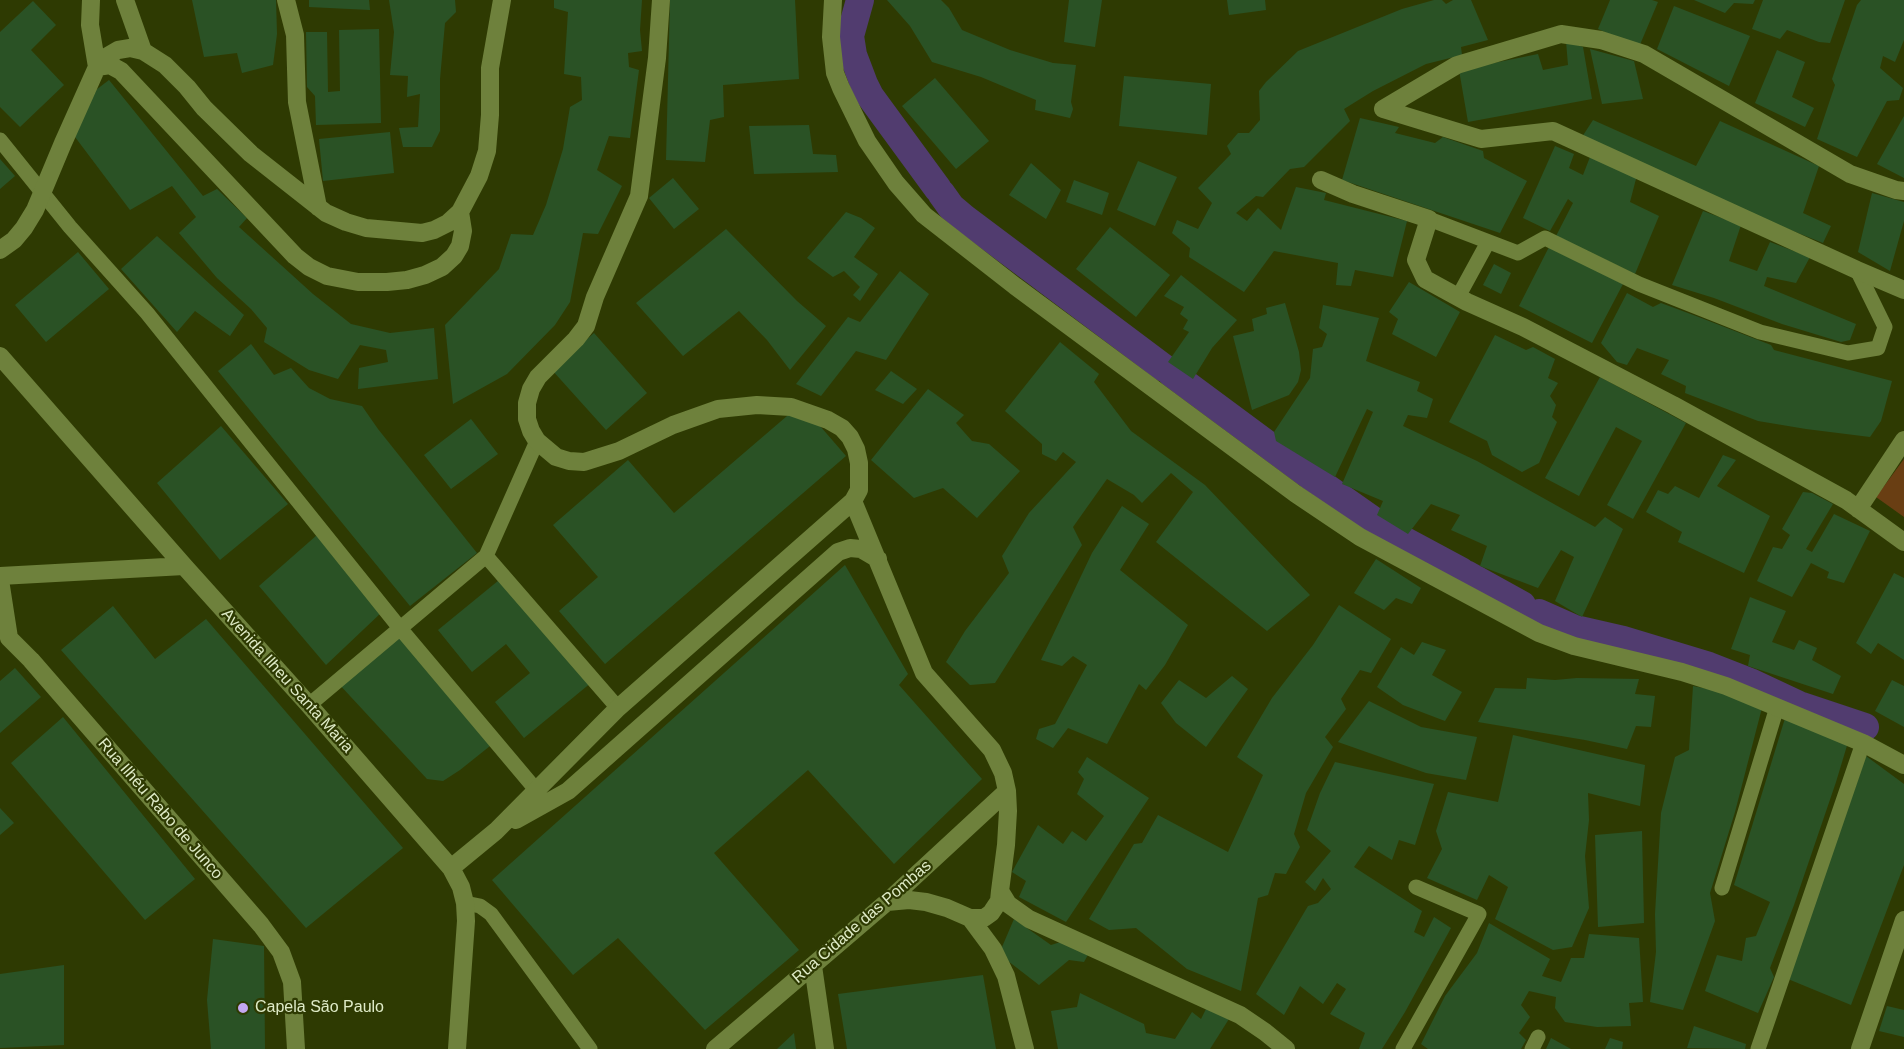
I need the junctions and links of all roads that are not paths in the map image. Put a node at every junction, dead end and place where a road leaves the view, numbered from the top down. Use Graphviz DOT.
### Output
graph roads {
  1 [pos="91,0"];
  2 [pos="125,0"];
  3 [pos="286,0"];
  4 [pos="502,0"];
  5 [pos="661,0"];
  6 [pos="833,0"];
  7 [pos="143,51"];
  8 [pos="97,67"];
  9 [pos="0,140"];
  10 [pos="1321,180"];
  11 [pos="43,191"];
  12 [pos="1904,191"];
  13 [pos="318,207"];
  14 [pos="460,212"];
  15 [pos="1429,219"];
  16 [pos="1488,242"];
  17 [pos="0,250"];
  18 [pos="1857,270"];
  19 [pos="1904,290"];
  20 [pos="1458,297"];
  21 [pos="0,356"];
  22 [pos="1904,440"];
  23 [pos="537,441"];
  24 [pos="854,501"];
  25 [pos="1858,509"];
  26 [pos="1904,542"];
  27 [pos="486,556"];
  28 [pos="878,559"];
  29 [pos="184,566"];
  30 [pos="0,578"];
  31 [pos="399,627"];
  32 [pos="309,705"];
  33 [pos="1777,707"];
  34 [pos="618,708"];
  35 [pos="1863,743"];
  36 [pos="1904,765"];
  37 [pos="537,790"];
  38 [pos="1007,791"];
  39 [pos="496,831"];
  40 [pos="451,868"];
  41 [pos="1416,887"];
  42 [pos="1722,888"];
  43 [pos="1000,891"];
  44 [pos="887,902"];
  45 [pos="465,903"];
  46 [pos="970,918"];
  47 [pos="1904,920"];
  48 [pos="813,966"];
  49 [pos="296,1049"];
  50 [pos="457,1049"];
  51 [pos="590,1049"];
  52 [pos="715,1049"];
  53 [pos="825,1049"];
  54 [pos="1025,1049"];
  55 [pos="1286,1049"];
  56 [pos="1403,1049"];
  57 [pos="1758,1049"];
  58 [pos="1860,1049"];
  1 -- 8 [label="street"];
  2 -- 7 [label="street"];
  3 -- 13 [label="street"];
  4 -- 14 [label="street"];
  5 -- 23 [label="street"];
  6 -- 33 [label="street"];
  7 -- 8 [label="street"];
  7 -- 13 [label="street"];
  8 -- 11 [label="street"];
  8 -- 14 [label="street"];
  9 -- 11 [label="lane"];
  10 -- 15 [label="street"];
  11 -- 17 [label="street"];
  11 -- 31 [label="lane"];
  12 -- 18 [label="street"];
  13 -- 14 [label="street"];
  15 -- 16 [label="lane"];
  15 -- 20 [label="street"];
  16 -- 18 [label="lane"];
  16 -- 20 [label="lane"];
  18 -- 19 [label="street"];
  20 -- 25 [label="street"];
  21 -- 29 [label="street, Avenida Ilheu Santa Maria"];
  22 -- 25 [label="street"];
  23 -- 24 [label="street"];
  23 -- 27 [label="lane"];
  24 -- 28 [label="street"];
  24 -- 34 [label="street"];
  25 -- 26 [label="street"];
  27 -- 31 [label="lane"];
  27 -- 34 [label="lane"];
  28 -- 38 [label="street"];
  28 -- 39 [label="street"];
  29 -- 30 [label="street"];
  29 -- 32 [label="street, Avenida Ilheu Santa Maria"];
  30 -- 49 [label="street, Rua Ilhéu Rabo de Junco"];
  31 -- 32 [label="lane"];
  31 -- 37 [label="lane"];
  32 -- 40 [label="street, Avenida Ilheu Santa Maria"];
  33 -- 35 [label="street"];
  33 -- 42 [label="lane"];
  34 -- 37 [label="street"];
  35 -- 36 [label="street"];
  35 -- 57 [label="lane"];
  37 -- 39 [label="street"];
  38 -- 43 [label="street"];
  38 -- 44 [label="street, Rua Cidade das Pombas"];
  39 -- 40 [label="street"];
  40 -- 45 [label="street, Avenida Ilheu Santa Maria"];
  41 -- 56 [label="lane"];
  43 -- 46 [label="street"];
  43 -- 55 [label="street"];
  44 -- 46 [label="street"];
  44 -- 48 [label="street, Rua Cidade das Pombas"];
  45 -- 50 [label="street, Avenida Ilheu Santa Maria"];
  45 -- 51 [label="lane"];
  46 -- 54 [label="street"];
  47 -- 58 [label="street"];
  48 -- 52 [label="street, Rua Cidade das Pombas"];
  48 -- 53 [label="street"];
}
